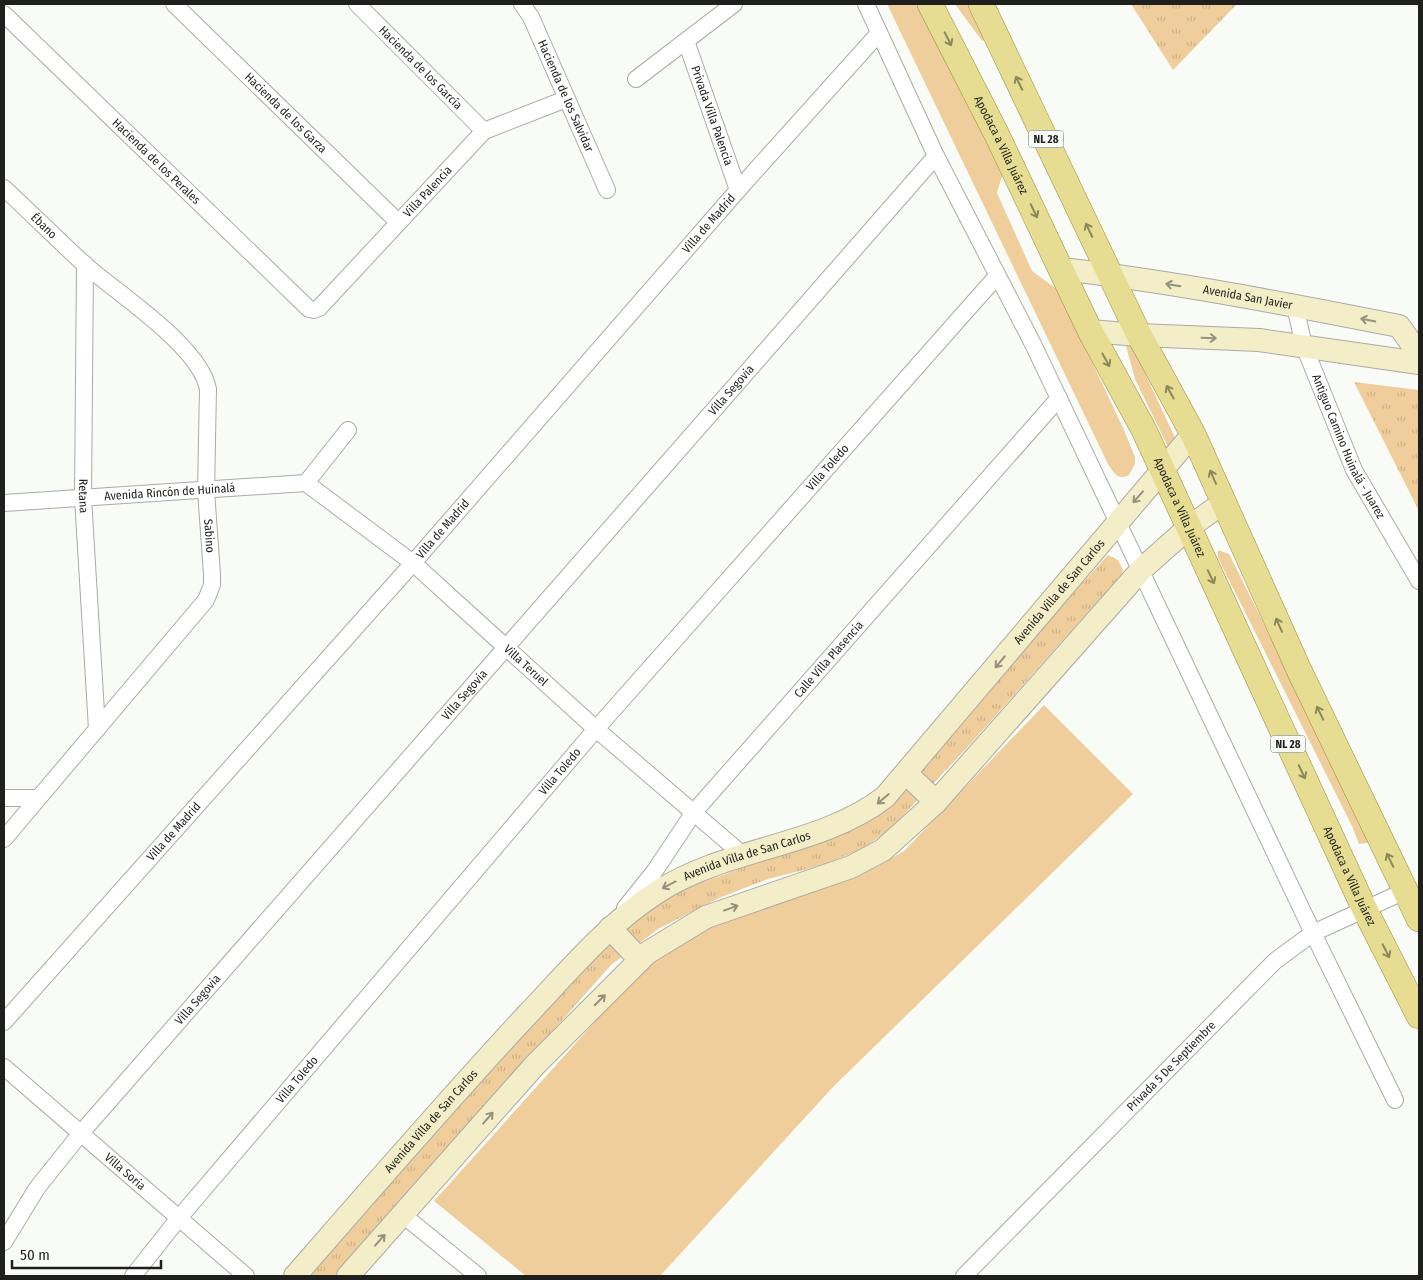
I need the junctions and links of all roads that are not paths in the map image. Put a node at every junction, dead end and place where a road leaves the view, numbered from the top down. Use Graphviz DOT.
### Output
graph roads {
  1 [pos="174,4"];
  2 [pos="357,4"];
  3 [pos="522,4"];
  4 [pos="734,4"];
  5 [pos="866,4"];
  6 [pos="930,4"];
  7 [pos="981,4"];
  8 [pos="4,14"];
  9 [pos="879,33"];
  10 [pos="686,41"];
  11 [pos="636,79"];
  12 [pos="566,99"];
  13 [pos="484,131"];
  14 [pos="936,156"];
  15 [pos="4,188"];
  16 [pos="607,190"];
  17 [pos="738,190"];
  18 [pos="398,222"];
  19 [pos="85,264"];
  20 [pos="1062,269"];
  21 [pos="1109,275"];
  22 [pos="997,276"];
  23 [pos="1295,306"];
  24 [pos="309,309"];
  25 [pos="1409,328"];
  26 [pos="1090,331"];
  27 [pos="1139,335"];
  28 [pos="1304,346"];
  29 [pos="1419,354"];
  30 [pos="1419,363"];
  31 [pos="1059,398"];
  32 [pos="348,430"];
  33 [pos="1194,434"];
  34 [pos="1162,469"];
  35 [pos="306,483"];
  36 [pos="206,491"];
  37 [pos="83,498"];
  38 [pos="1224,502"];
  39 [pos="4,503"];
  40 [pos="1118,521"];
  41 [pos="1188,528"];
  42 [pos="413,563"];
  43 [pos="1142,569"];
  44 [pos="1419,581"];
  45 [pos="506,649"];
  46 [pos="97,729"];
  47 [pos="596,729"];
  48 [pos="907,774"];
  49 [pos="4,798"];
  50 [pos="38,798"];
  51 [pos="936,802"];
  52 [pos="694,812"];
  53 [pos="4,839"];
  54 [pos="742,855"];
  55 [pos="1405,891"];
  56 [pos="1364,908"];
  57 [pos="1419,919"];
  58 [pos="610,928"];
  59 [pos="1313,933"];
  60 [pos="640,960"];
  61 [pos="1419,1016"];
  62 [pos="4,1022"];
  63 [pos="4,1067"];
  64 [pos="1395,1100"];
  65 [pos="81,1133"];
  66 [pos="403,1215"];
  67 [pos="179,1218"];
  68 [pos="4,1242"];
  69 [pos="133,1276"];
  70 [pos="246,1276"];
  71 [pos="295,1276"];
  72 [pos="348,1276"];
  73 [pos="478,1276"];
  74 [pos="964,1276"];
  1 -- 18 [label="street, Hacienda de los Garza"];
  2 -- 13 [label="street, Hacienda de los García"];
  3 -- 12 [label="street, Hacienda de los Salvidar"];
  4 -- 10 [label="street"];
  5 -- 9 [label="street"];
  6 -- 20 [label="main road, Apodaca a Villa Juárez / NL 28, one-way"];
  21 -- 7 [label="main road, NL 28, one-way"];
  8 -- 24 [label="street, Hacienda de los Perales"];
  9 -- 14 [label="street"];
  9 -- 17 [label="street, Villa de Madrid"];
  10 -- 11 [label="street"];
  10 -- 17 [label="street, Privada Villa Palencia"];
  12 -- 13 [label="street, Villa Palencia"];
  12 -- 16 [label="street, Hacienda de los Salvidar"];
  13 -- 18 [label="street, Villa Palencia"];
  14 -- 22 [label="street"];
  14 -- 45 [label="street, Villa Segovia"];
  15 -- 19 [label="street, Ébano"];
  17 -- 42 [label="street, Villa de Madrid"];
  18 -- 24 [label="street, Villa Palencia"];
  19 -- 36 [label="street, Sabino"];
  19 -- 37 [label="street, Retana"];
  20 -- 21 [label="street, Avenida San Javier"];
  20 -- 26 [label="main road, Apodaca a Villa Juárez / NL 28"];
  23 -- 21 [label="street, Avenida San Javier, one-way"];
  21 -- 27 [label="main road, NL 28"];
  22 -- 31 [label="street"];
  22 -- 47 [label="street, Villa Toledo"];
  25 -- 23 [label="street, Avenida San Javier, one-way"];
  23 -- 28 [label="street, Antiguo Camino Huinalá - Juarez"];
  25 -- 29 [label="street, Avenida San Javier"];
  26 -- 27 [label="street"];
  26 -- 34 [label="main road, Apodaca a Villa Juárez / NL 28, one-way"];
  27 -- 28 [label="street, one-way"];
  33 -- 27 [label="main road, NL 28, one-way"];
  28 -- 30 [label="street"];
  28 -- 44 [label="street, Antiguo Camino Huinalá - Juarez"];
  31 -- 40 [label="street"];
  31 -- 52 [label="street, Calle Villa Plasencia"];
  32 -- 35 [label="street"];
  33 -- 34 [label="street, Avenida Villa de San Carlos"];
  38 -- 33 [label="main road, NL 28, one-way"];
  34 -- 40 [label="street, Avenida Villa de San Carlos, one-way"];
  34 -- 41 [label="main road, Apodaca a Villa Juárez / NL 28"];
  35 -- 36 [label="street, Avenida Rincón de Huinalá"];
  35 -- 42 [label="street, Villa Teruel"];
  36 -- 37 [label="street, Avenida Rincón de Huinalá"];
  36 -- 46 [label="street, Sabino"];
  37 -- 39 [label="street, Avenida Rincón de Huinalá"];
  37 -- 46 [label="street, Retana"];
  38 -- 41 [label="street"];
  55 -- 38 [label="main road, NL 28, one-way"];
  40 -- 43 [label="street"];
  40 -- 48 [label="street, Avenida Villa de San Carlos, one-way"];
  41 -- 43 [label="street"];
  41 -- 56 [label="main road, Apodaca a Villa Juárez / NL 28, one-way"];
  42 -- 45 [label="street, Villa Teruel"];
  42 -- 62 [label="street, Villa de Madrid"];
  43 -- 51 [label="street"];
  43 -- 59 [label="street"];
  45 -- 47 [label="street, Villa Teruel"];
  45 -- 65 [label="street, Villa Segovia"];
  46 -- 50 [label="street, Sabino"];
  47 -- 52 [label="street, Villa Teruel"];
  47 -- 67 [label="street, Villa Toledo"];
  48 -- 51 [label="street"];
  48 -- 54 [label="street, Avenida Villa de San Carlos, one-way"];
  49 -- 50 [label="street"];
  50 -- 53 [label="street, Sabino"];
  60 -- 51 [label="street, one-way"];
  52 -- 54 [label="street, Villa Teruel"];
  52 -- 58 [label="street, Calle Villa Plasencia"];
  54 -- 58 [label="street, Avenida Villa de San Carlos, one-way"];
  55 -- 56 [label="street, Privada 5 De Septiembre"];
  55 -- 57 [label="main road, NL 28"];
  56 -- 59 [label="street, Privada 5 De Septiembre"];
  56 -- 61 [label="main road, Apodaca a Villa Juárez / NL 28, one-way"];
  58 -- 60 [label="street"];
  58 -- 71 [label="street, Avenida Villa de San Carlos"];
  59 -- 64 [label="street"];
  59 -- 74 [label="street, Privada 5 De Septiembre"];
  66 -- 60 [label="street, one-way"];
  63 -- 65 [label="street, Villa Soria"];
  65 -- 67 [label="street, Villa Soria"];
  65 -- 68 [label="street, Villa Segovia"];
  72 -- 66 [label="street, one-way"];
  66 -- 73 [label="street"];
  67 -- 69 [label="street, Villa Toledo"];
  67 -- 70 [label="street, Villa Soria"];
}
